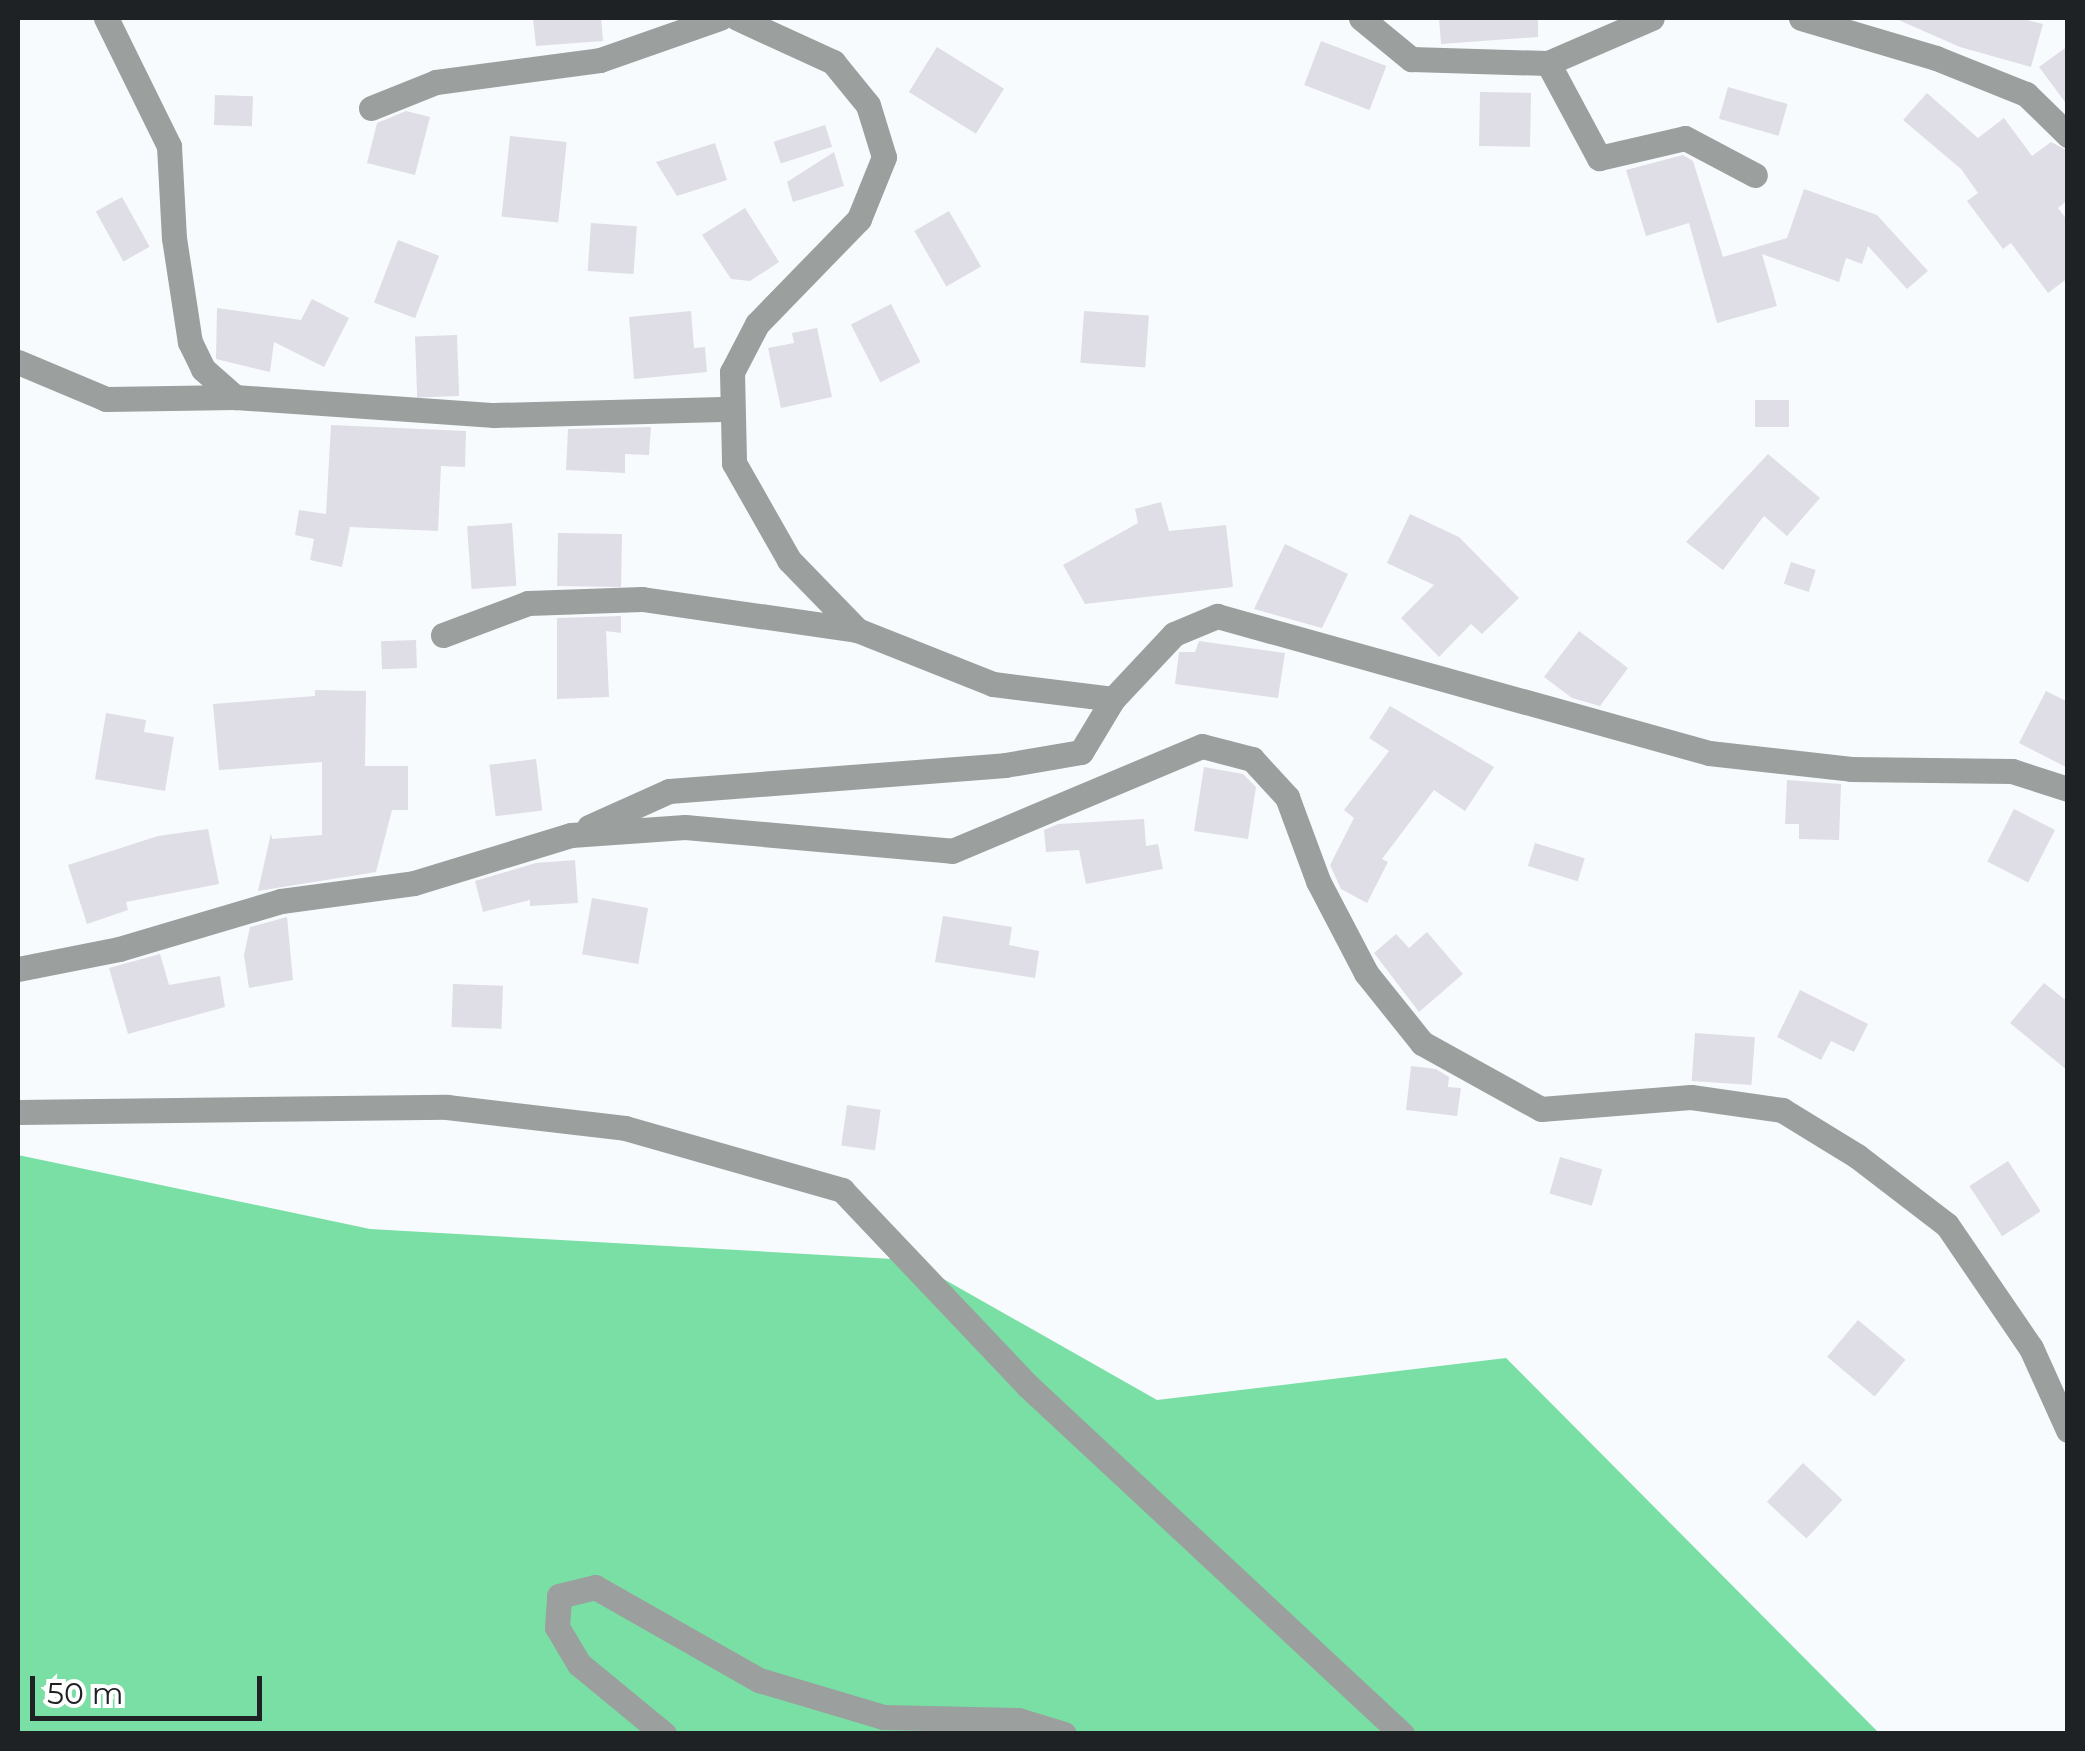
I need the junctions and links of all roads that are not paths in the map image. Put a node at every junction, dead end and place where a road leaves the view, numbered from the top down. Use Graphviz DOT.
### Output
graph roads {
  1 [pos="106,18"];
  2 [pos="720,18"];
  3 [pos="737,18"];
  4 [pos="1361,18"];
  5 [pos="1652,18"];
  6 [pos="1800,18"];
  7 [pos="1548,62"];
  8 [pos="371,108"];
  9 [pos="2068,135"];
  10 [pos="1755,175"];
  11 [pos="18,362"];
  12 [pos="235,397"];
  13 [pos="731,409"];
  14 [pos="857,630"];
  15 [pos="444,635"];
  16 [pos="1114,699"];
  17 [pos="2068,788"];
  18 [pos="571,835"];
  19 [pos="18,969"];
  20 [pos="18,1112"];
  21 [pos="2068,1430"];
  22 [pos="664,1734"];
  23 [pos="1064,1734"];
  24 [pos="1402,1734"];
  1 -- 12 [label="street"];
  2 -- 8 [label="street"];
  3 -- 13 [label="street"];
  4 -- 7 [label="street"];
  5 -- 7 [label="street"];
  6 -- 9 [label="street"];
  7 -- 10 [label="street"];
  11 -- 12 [label="street"];
  12 -- 13 [label="street"];
  13 -- 14 [label="street"];
  14 -- 15 [label="street"];
  14 -- 16 [label="street"];
  16 -- 17 [label="street"];
  16 -- 18 [label="street"];
  18 -- 19 [label="street"];
  18 -- 21 [label="street"];
  20 -- 24 [label="street"];
  22 -- 23 [label="street"];
}
